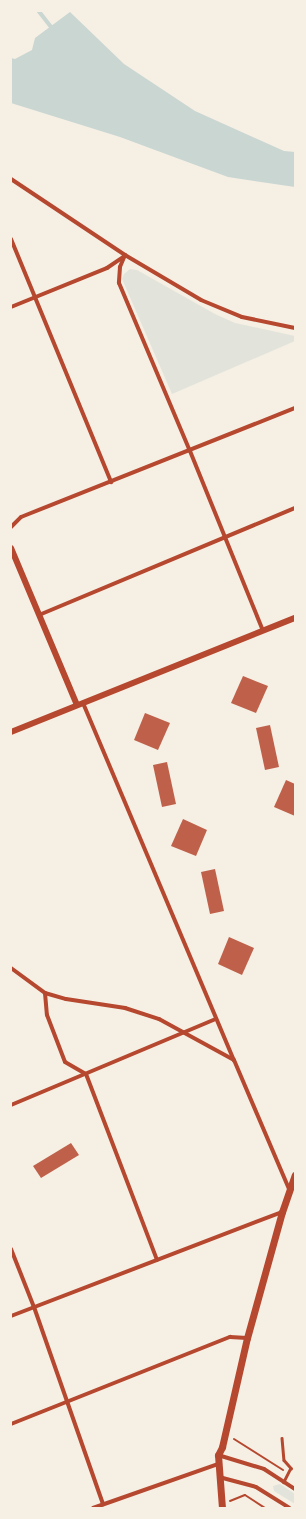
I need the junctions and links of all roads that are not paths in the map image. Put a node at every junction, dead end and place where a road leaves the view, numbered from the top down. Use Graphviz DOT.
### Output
graph roads {
  1 [pos="11,180"];
  2 [pos="11,239"];
  3 [pos="125,256"];
  4 [pos="35,297"];
  5 [pos="11,307"];
  6 [pos="295,328"];
  7 [pos="295,408"];
  8 [pos="190,451"];
  9 [pos="111,482"];
  10 [pos="295,508"];
  11 [pos="11,527"];
  12 [pos="225,538"];
  13 [pos="11,548"];
  14 [pos="39,615"];
  15 [pos="295,618"];
  16 [pos="263,631"];
  17 [pos="80,704"];
  18 [pos="11,732"];
  19 [pos="11,968"];
  20 [pos="45,993"];
  21 [pos="216,1019"];
  22 [pos="184,1033"];
  23 [pos="234,1060"];
  24 [pos="86,1074"];
  25 [pos="11,1105"];
  26 [pos="295,1175"];
  27 [pos="290,1191"];
  28 [pos="282,1212"];
  29 [pos="11,1249"];
  30 [pos="157,1260"];
  31 [pos="34,1307"];
  32 [pos="11,1316"];
  33 [pos="247,1338"];
  34 [pos="67,1402"];
  35 [pos="11,1424"];
  36 [pos="282,1438"];
  37 [pos="218,1455"];
  38 [pos="218,1464"];
  39 [pos="219,1477"];
  40 [pos="284,1482"];
  41 [pos="295,1489"];
  42 [pos="103,1504"];
  43 [pos="222,1507"];
  44 [pos="93,1508"];
  45 [pos="289,1508"];
  1 -- 3 [label="street"];
  2 -- 4 [label="street"];
  3 -- 4 [label="street"];
  3 -- 6 [label="street"];
  3 -- 8 [label="street"];
  4 -- 5 [label="street"];
  4 -- 9 [label="street"];
  7 -- 8 [label="street"];
  8 -- 9 [label="street"];
  8 -- 12 [label="street"];
  9 -- 11 [label="street"];
  10 -- 12 [label="street"];
  12 -- 14 [label="street"];
  12 -- 16 [label="street"];
  13 -- 14 [label="street"];
  14 -- 17 [label="street"];
  15 -- 16 [label="street"];
  16 -- 17 [label="street"];
  17 -- 18 [label="street"];
  17 -- 21 [label="street"];
  19 -- 20 [label="street"];
  20 -- 22 [label="street"];
  20 -- 24 [label="street"];
  21 -- 22 [label="street"];
  21 -- 23 [label="street"];
  22 -- 23 [label="street"];
  22 -- 24 [label="street"];
  23 -- 27 [label="street"];
  24 -- 25 [label="street"];
  24 -- 30 [label="street"];
  26 -- 27 [label="main road"];
  27 -- 28 [label="main road"];
  28 -- 30 [label="street"];
  28 -- 33 [label="main road"];
  29 -- 31 [label="street"];
  30 -- 31 [label="street"];
  31 -- 32 [label="street"];
  31 -- 34 [label="street"];
  33 -- 34 [label="street"];
  33 -- 37 [label="main road"];
  34 -- 35 [label="street"];
  34 -- 42 [label="street"];
  36 -- 40 [label="lane"];
  37 -- 38 [label="main road"];
  37 -- 40 [label="street"];
  38 -- 39 [label="main road"];
  38 -- 42 [label="street"];
  39 -- 43 [label="main road"];
  39 -- 45 [label="street"];
  40 -- 41 [label="street"];
  42 -- 44 [label="street"];
}
